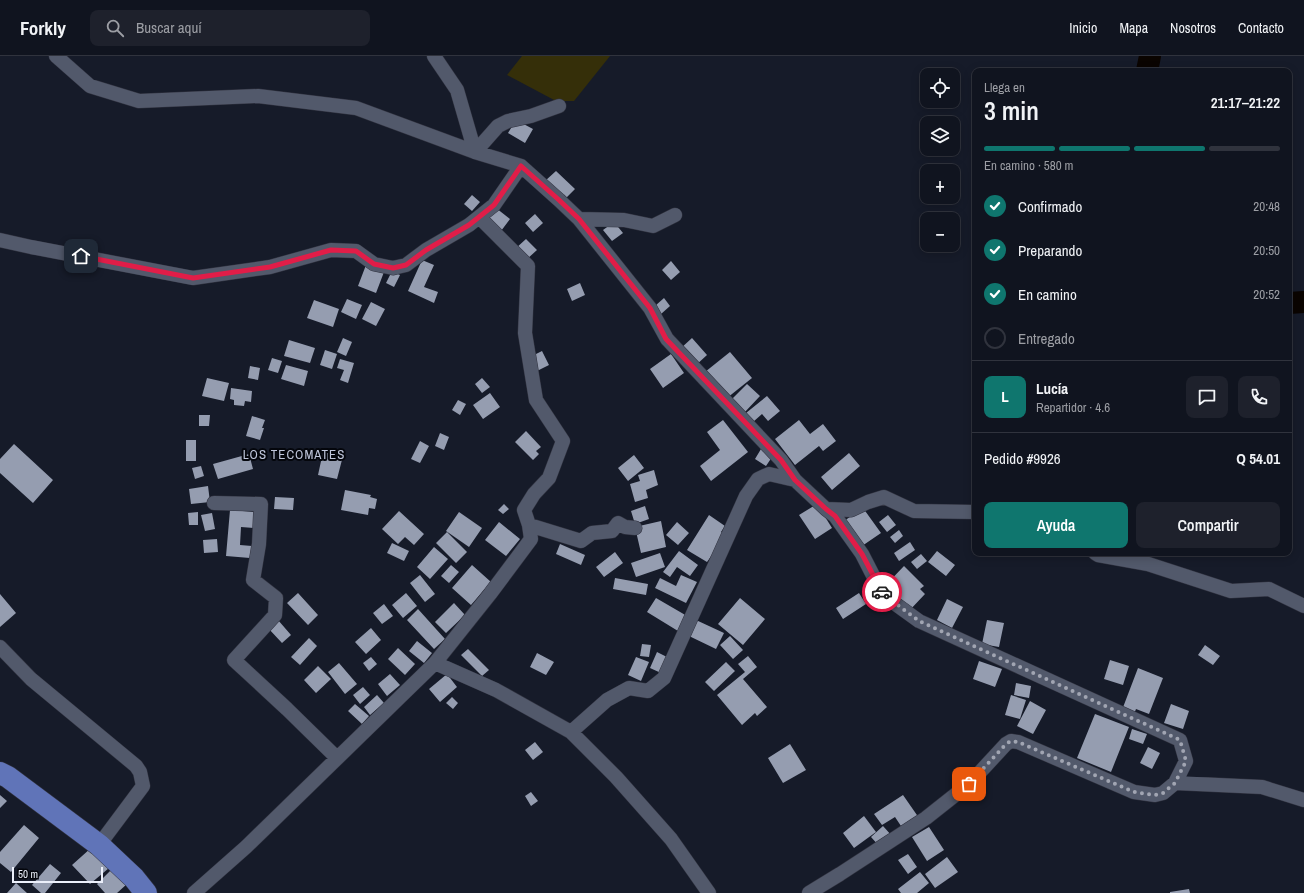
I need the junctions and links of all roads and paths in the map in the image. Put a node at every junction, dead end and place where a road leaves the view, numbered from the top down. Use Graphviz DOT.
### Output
graph roads {
  1 [pos="56,56"];
  2 [pos="434,56"];
  3 [pos="560,106"];
  4 [pos="475,152"];
  5 [pos="521,166"];
  6 [pos="675,215"];
  7 [pos="479,217"];
  8 [pos="579,219"];
  9 [pos="0,240"];
  10 [pos="795,480"];
  11 [pos="214,503"];
  12 [pos="826,509"];
  13 [pos="972,512"];
  14 [pos="529,525"];
  15 [pos="635,528"];
  16 [pos="1104,556"];
  17 [pos="1304,606"];
  18 [pos="0,647"];
  19 [pos="435,663"];
  20 [pos="571,732"];
  21 [pos="337,758"];
  22 [pos="0,773"];
  23 [pos="1175,783"];
  24 [pos="1304,800"];
  25 [pos="99,845"];
  26 [pos="146,893"];
  27 [pos="194,893"];
  28 [pos="709,893"];
  29 [pos="809,893"];
  1 -- 4 [label="street"];
  2 -- 4 [label="street"];
  3 -- 4 [label="street"];
  4 -- 5 [label="street"];
  5 -- 7 [label="street"];
  5 -- 8 [label="street"];
  6 -- 8 [label="street"];
  7 -- 9 [label="street"];
  7 -- 14 [label="street"];
  8 -- 10 [label="street"];
  10 -- 12 [label="street"];
  10 -- 20 [label="street"];
  11 -- 21 [label="street"];
  12 -- 13 [label="street"];
  12 -- 23 [label="street"];
  14 -- 15 [label="street"];
  14 -- 19 [label="street"];
  16 -- 17 [label="street"];
  18 -- 25 [label="street"];
  19 -- 20 [label="street"];
  19 -- 21 [label="street"];
  20 -- 28 [label="street"];
  21 -- 27 [label="street"];
  22 -- 25 [label="main road"];
  23 -- 24 [label="street"];
  23 -- 29 [label="street"];
  25 -- 26 [label="main road"];
}
